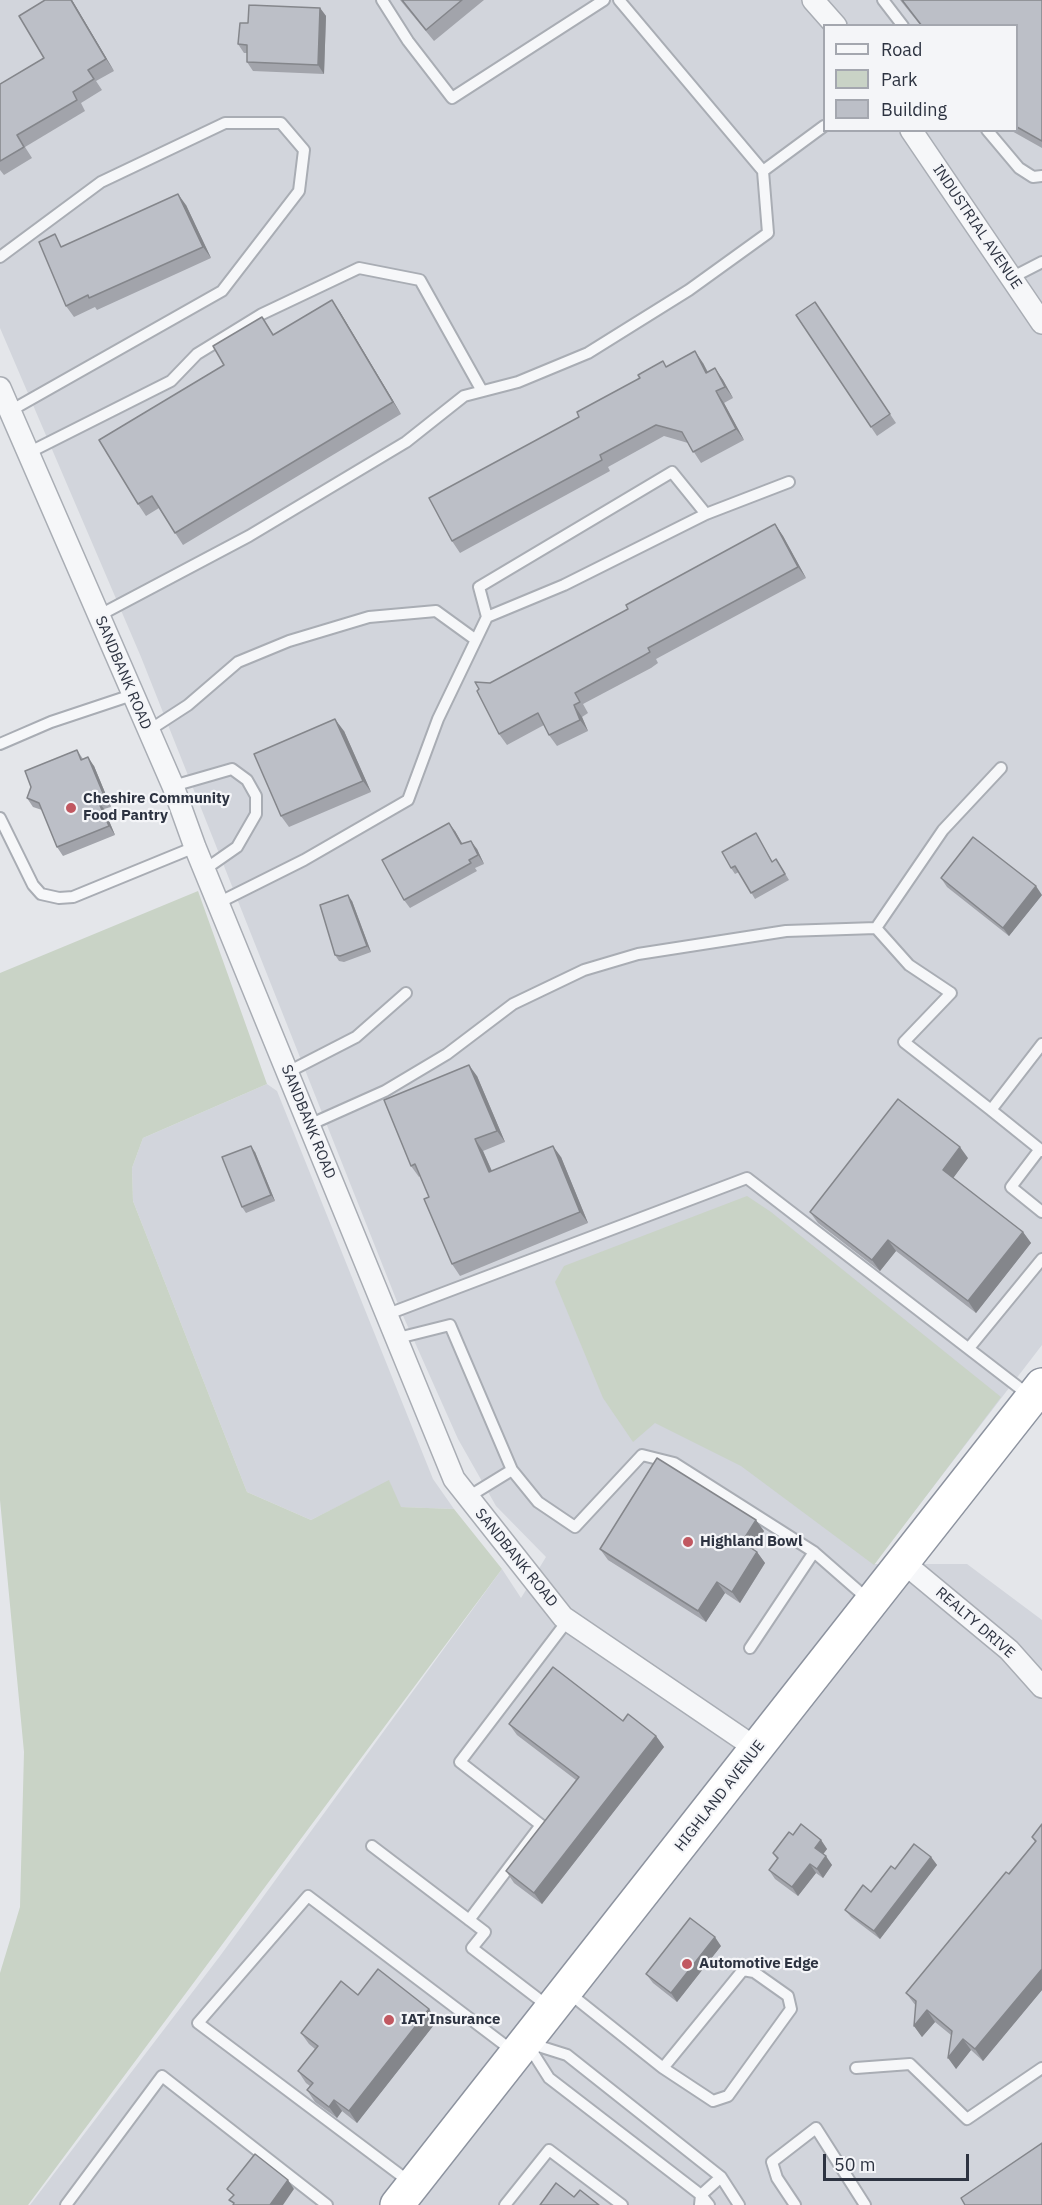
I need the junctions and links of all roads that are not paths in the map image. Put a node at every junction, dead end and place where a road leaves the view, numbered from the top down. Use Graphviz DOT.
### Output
graph roads {
  1 [pos="382,0"];
  2 [pos="604,0"];
  3 [pos="619,0"];
  4 [pos="813,0"];
  5 [pos="883,0"];
  6 [pos="834,24"];
  7 [pos="901,24"];
  8 [pos="823,127"];
  9 [pos="912,132"];
  10 [pos="989,132"];
  11 [pos="763,171"];
  12 [pos="1042,176"];
  13 [pos="0,257"];
  14 [pos="1042,262"];
  15 [pos="1011,278"];
  16 [pos="1042,323"];
  17 [pos="0,388"];
  18 [pos="482,391"];
  19 [pos="10,411"];
  20 [pos="28,453"];
  21 [pos="789,482"];
  22 [pos="706,514"];
  23 [pos="98,616"];
  24 [pos="487,617"];
  25 [pos="476,640"];
  26 [pos="132,695"];
  27 [pos="148,731"];
  28 [pos="0,744"];
  29 [pos="1001,768"];
  30 [pos="173,786"];
  31 [pos="0,818"];
  32 [pos="195,847"];
  33 [pos="204,870"];
  34 [pos="218,903"];
  35 [pos="876,928"];
  36 [pos="406,993"];
  37 [pos="1042,1044"];
  38 [pos="288,1072"];
  39 [pos="991,1110"];
  40 [pos="309,1125"];
  41 [pos="1041,1150"];
  42 [pos="1042,1212"];
  43 [pos="1042,1258"];
  44 [pos="388,1314"];
  45 [pos="398,1338"];
  46 [pos="969,1348"];
  47 [pos="1037,1391"];
  48 [pos="512,1470"];
  49 [pos="468,1497"];
  50 [pos="814,1552"];
  51 [pos="904,1563"];
  52 [pos="873,1603"];
  53 [pos="568,1620"];
  54 [pos="750,1648"];
  55 [pos="1042,1687"];
  56 [pos="757,1749"];
  57 [pos="372,1845"];
  58 [pos="469,1920"];
  59 [pos="559,2000"];
  60 [pos="521,2048"];
  61 [pos="663,2068"];
  62 [pos="855,2068"];
  63 [pos="1042,2068"];
  64 [pos="721,2177"];
  65 [pos="405,2195"];
  66 [pos="701,2200"];
  67 [pos="325,2204"];
  68 [pos="66,2205"];
  69 [pos="505,2205"];
  70 [pos="622,2205"];
  71 [pos="709,2205"];
  72 [pos="739,2205"];
  73 [pos="795,2205"];
  74 [pos="865,2205"];
  1 -- 2 [label="lane"];
  3 -- 11 [label="lane"];
  4 -- 6 [label="street"];
  5 -- 7 [label="lane"];
  8 -- 11 [label="lane"];
  9 -- 15 [label="street, INDUSTRIAL AVENUE"];
  10 -- 12 [label="lane"];
  11 -- 18 [label="lane"];
  13 -- 19 [label="lane"];
  14 -- 15 [label="lane"];
  15 -- 16 [label="street, INDUSTRIAL AVENUE"];
  17 -- 19 [label="street, SANDBANK ROAD"];
  18 -- 20 [label="lane"];
  18 -- 23 [label="lane"];
  19 -- 20 [label="street, SANDBANK ROAD"];
  20 -- 23 [label="street, SANDBANK ROAD"];
  21 -- 22 [label="lane"];
  22 -- 24 [label="lane"];
  22 -- 24 [label="lane"];
  23 -- 26 [label="street, SANDBANK ROAD"];
  24 -- 25 [label="lane"];
  25 -- 27 [label="lane"];
  25 -- 34 [label="lane"];
  26 -- 27 [label="street, SANDBANK ROAD"];
  26 -- 28 [label="lane"];
  27 -- 30 [label="street, SANDBANK ROAD"];
  29 -- 35 [label="lane"];
  30 -- 32 [label="street, SANDBANK ROAD"];
  30 -- 33 [label="lane"];
  31 -- 32 [label="lane"];
  32 -- 33 [label="street, SANDBANK ROAD"];
  33 -- 34 [label="street, SANDBANK ROAD"];
  34 -- 38 [label="street, SANDBANK ROAD"];
  35 -- 39 [label="lane"];
  35 -- 40 [label="lane"];
  36 -- 38 [label="lane"];
  37 -- 39 [label="lane"];
  38 -- 40 [label="street, SANDBANK ROAD"];
  39 -- 41 [label="lane"];
  40 -- 44 [label="street, SANDBANK ROAD"];
  41 -- 42 [label="lane"];
  43 -- 46 [label="lane"];
  44 -- 45 [label="street, SANDBANK ROAD"];
  44 -- 46 [label="lane"];
  45 -- 48 [label="lane"];
  45 -- 49 [label="street, SANDBANK ROAD"];
  46 -- 47 [label="lane"];
  47 -- 51 [label="highway, HIGHLAND AVENUE"];
  48 -- 49 [label="lane"];
  48 -- 50 [label="lane"];
  49 -- 53 [label="street, SANDBANK ROAD"];
  50 -- 52 [label="lane"];
  50 -- 54 [label="lane"];
  51 -- 52 [label="highway, HIGHLAND AVENUE"];
  51 -- 55 [label="street, REALTY DRIVE"];
  52 -- 56 [label="highway, HIGHLAND AVENUE"];
  53 -- 56 [label="street, SANDBANK ROAD"];
  53 -- 58 [label="lane"];
  56 -- 59 [label="highway, HIGHLAND AVENUE"];
  57 -- 58 [label="lane"];
  58 -- 59 [label="lane"];
  59 -- 60 [label="highway, HIGHLAND AVENUE"];
  59 -- 61 [label="lane"];
  60 -- 64 [label="lane"];
  60 -- 65 [label="highway, HIGHLAND AVENUE"];
  60 -- 65 [label="lane"];
  60 -- 66 [label="lane"];
  61 -- 61 [label="lane"];
  62 -- 63 [label="lane"];
  64 -- 66 [label="lane"];
  64 -- 72 [label="lane"];
  66 -- 71 [label="lane"];
  67 -- 68 [label="lane"];
  69 -- 70 [label="lane"];
  73 -- 74 [label="lane"];
}
